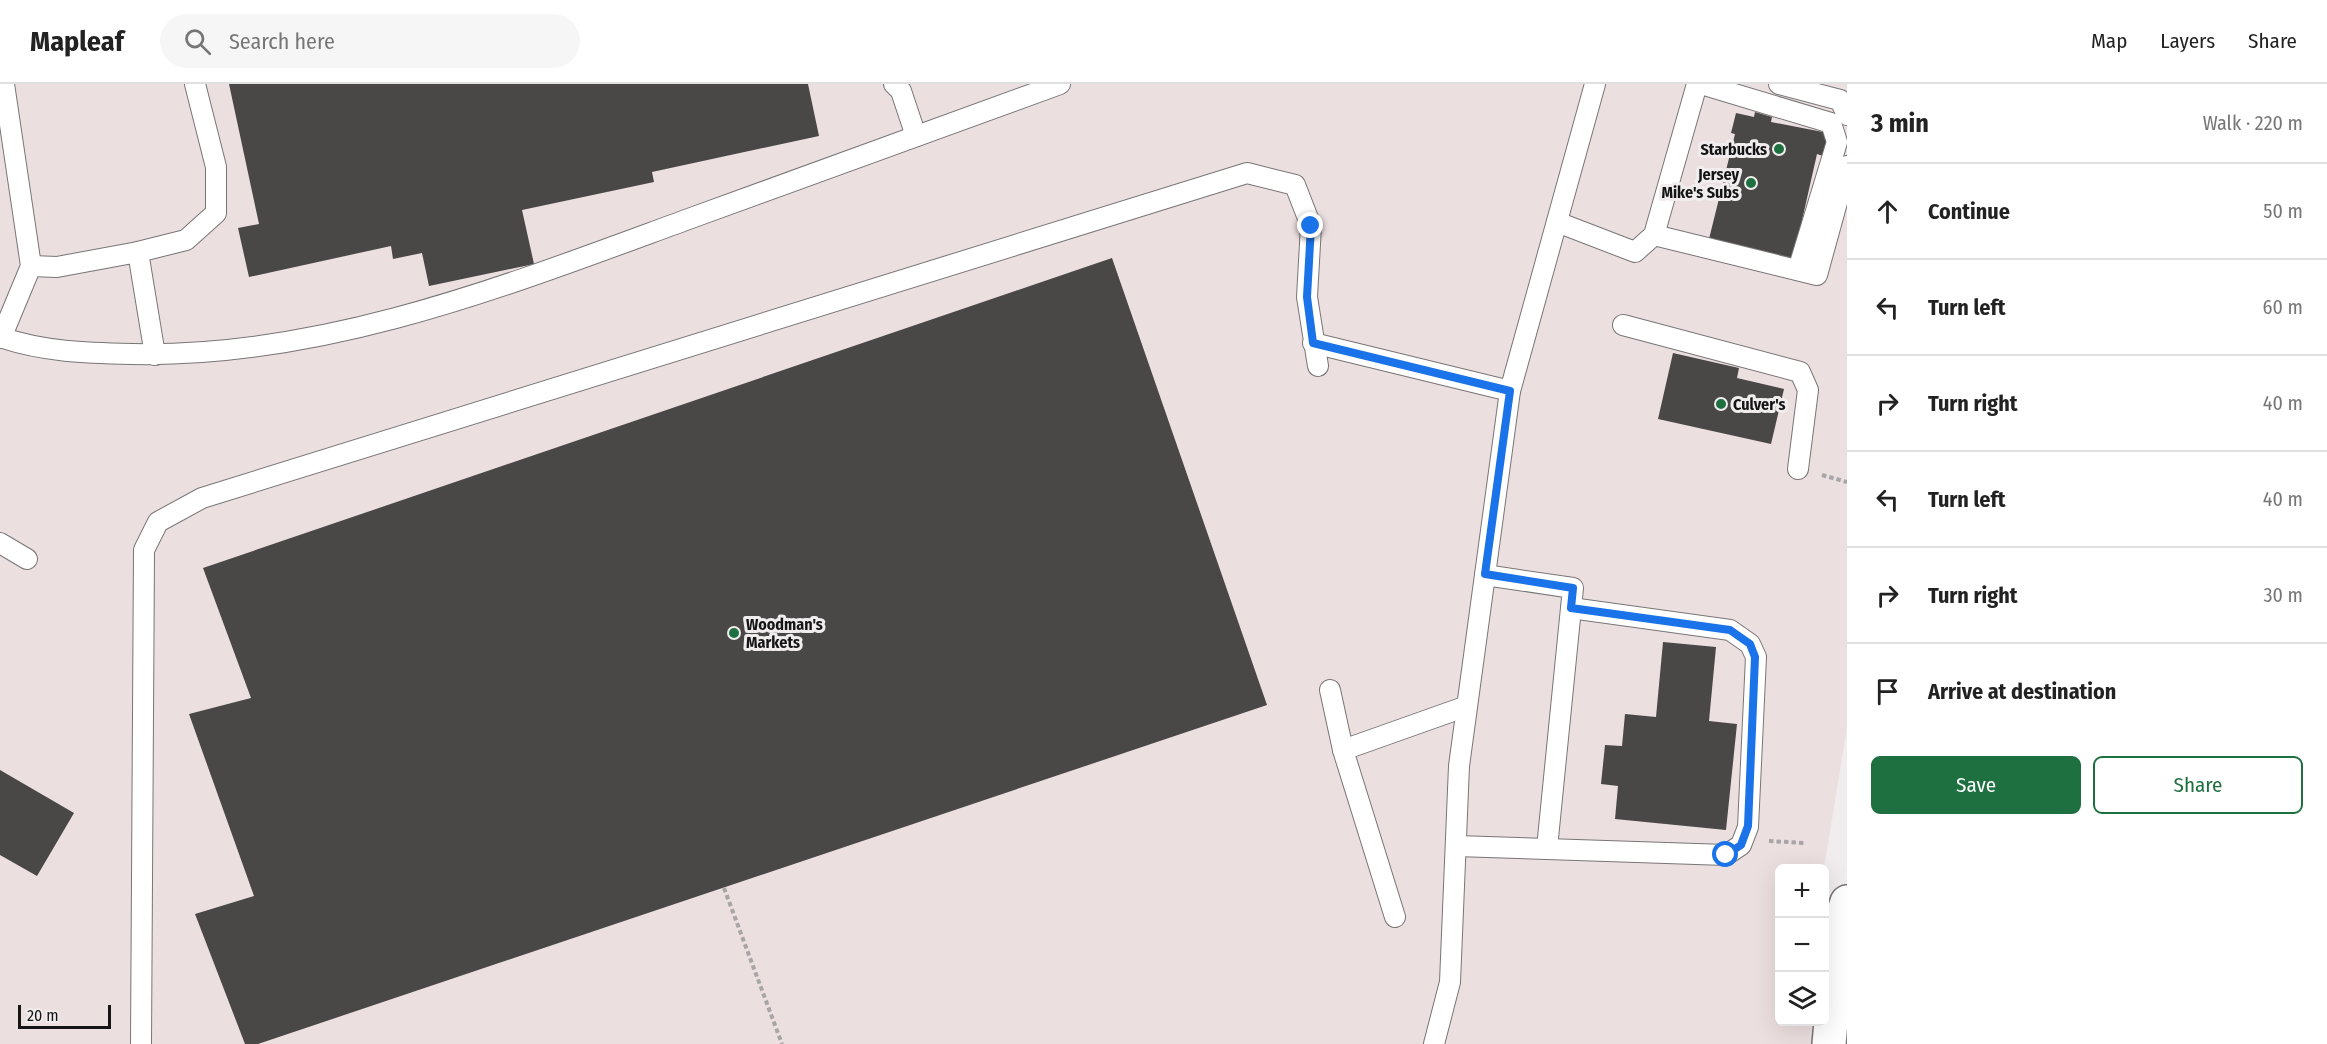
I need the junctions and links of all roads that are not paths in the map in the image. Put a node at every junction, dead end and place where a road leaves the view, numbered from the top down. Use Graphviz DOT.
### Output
graph roads {
  1 [pos="4,84"];
  2 [pos="195,84"];
  3 [pos="894,84"];
  4 [pos="1595,84"];
  5 [pos="1699,84"];
  6 [pos="1779,84"];
  7 [pos="1048,86"];
  8 [pos="1847,115"];
  9 [pos="916,136"];
  10 [pos="1847,166"];
  11 [pos="1557,222"];
  12 [pos="1654,235"];
  13 [pos="138,252"];
  14 [pos="31,266"];
  15 [pos="1798,270"];
  16 [pos="1623,325"];
  17 [pos="1,337"];
  18 [pos="1313,343"];
  19 [pos="155,355"];
  20 [pos="1318,366"];
  21 [pos="1510,391"];
  22 [pos="1808,472"];
  23 [pos="0,543"];
  24 [pos="27,559"];
  25 [pos="1485,574"];
  26 [pos="1571,608"];
  27 [pos="1330,690"];
  28 [pos="1467,706"];
  29 [pos="1343,750"];
  30 [pos="1456,846"];
  31 [pos="1547,848"];
  32 [pos="1847,902"];
  33 [pos="1395,917"];
  34 [pos="141,1044"];
  35 [pos="1434,1044"];
  36 [pos="1829,1044"];
  1 -- 14 [label="lane"];
  2 -- 13 [label="lane"];
  3 -- 9 [label="lane"];
  4 -- 11 [label="lane"];
  5 -- 12 [label="lane"];
  5 -- 15 [label="lane"];
  6 -- 8 [label="lane"];
  7 -- 9 [label="lane"];
  9 -- 19 [label="lane"];
  10 -- 15 [label="lane"];
  11 -- 12 [label="lane"];
  11 -- 21 [label="lane"];
  12 -- 15 [label="lane"];
  13 -- 14 [label="lane"];
  13 -- 19 [label="lane"];
  14 -- 17 [label="lane"];
  16 -- 22 [label="lane"];
  17 -- 19 [label="lane"];
  18 -- 20 [label="lane"];
  18 -- 21 [label="lane"];
  18 -- 34 [label="lane"];
  21 -- 25 [label="lane"];
  23 -- 24 [label="lane"];
  25 -- 26 [label="lane"];
  25 -- 28 [label="lane"];
  26 -- 31 [label="lane"];
  26 -- 31 [label="lane"];
  27 -- 29 [label="lane"];
  28 -- 29 [label="lane"];
  28 -- 30 [label="lane"];
  29 -- 33 [label="lane"];
  30 -- 31 [label="lane"];
  30 -- 35 [label="lane"];
  32 -- 36 [label="main road"];
}
